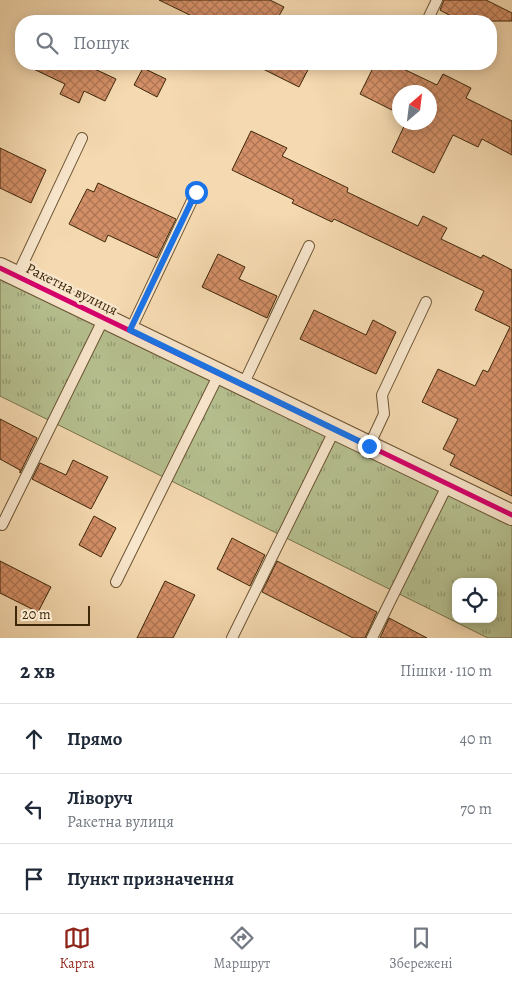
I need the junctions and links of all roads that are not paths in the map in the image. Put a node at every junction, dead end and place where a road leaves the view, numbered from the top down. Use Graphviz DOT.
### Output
graph roads {
  1 [pos="437,0"];
  2 [pos="430,15"];
  3 [pos="82,138"];
  4 [pos="196,192"];
  5 [pos="309,246"];
  6 [pos="8,272"];
  7 [pos="426,302"];
  8 [pos="104,318"];
  9 [pos="130,330"];
  10 [pos="219,374"];
  11 [pos="243,385"];
  12 [pos="335,429"];
  13 [pos="369,446"];
  14 [pos="448,484"];
  15 [pos="512,515"];
  16 [pos="2,525"];
  17 [pos="116,582"];
  18 [pos="232,638"];
  19 [pos="372,638"];
  1 -- 2 [label="lane"];
  3 -- 6 [label="lane"];
  4 -- 9 [label="lane"];
  5 -- 11 [label="lane"];
  6 -- 8 [label="street, Ракетна вулиця"];
  7 -- 13 [label="lane"];
  8 -- 9 [label="street, Ракетна вулиця"];
  8 -- 16 [label="lane"];
  9 -- 10 [label="street, Ракетна вулиця"];
  10 -- 11 [label="street, Ракетна вулиця"];
  10 -- 17 [label="lane"];
  11 -- 12 [label="street, Ракетна вулиця"];
  12 -- 13 [label="street, Ракетна вулиця"];
  12 -- 18 [label="lane"];
  13 -- 14 [label="street, Ракетна вулиця"];
  14 -- 15 [label="street, Ракетна вулиця"];
  14 -- 19 [label="lane"];
}
